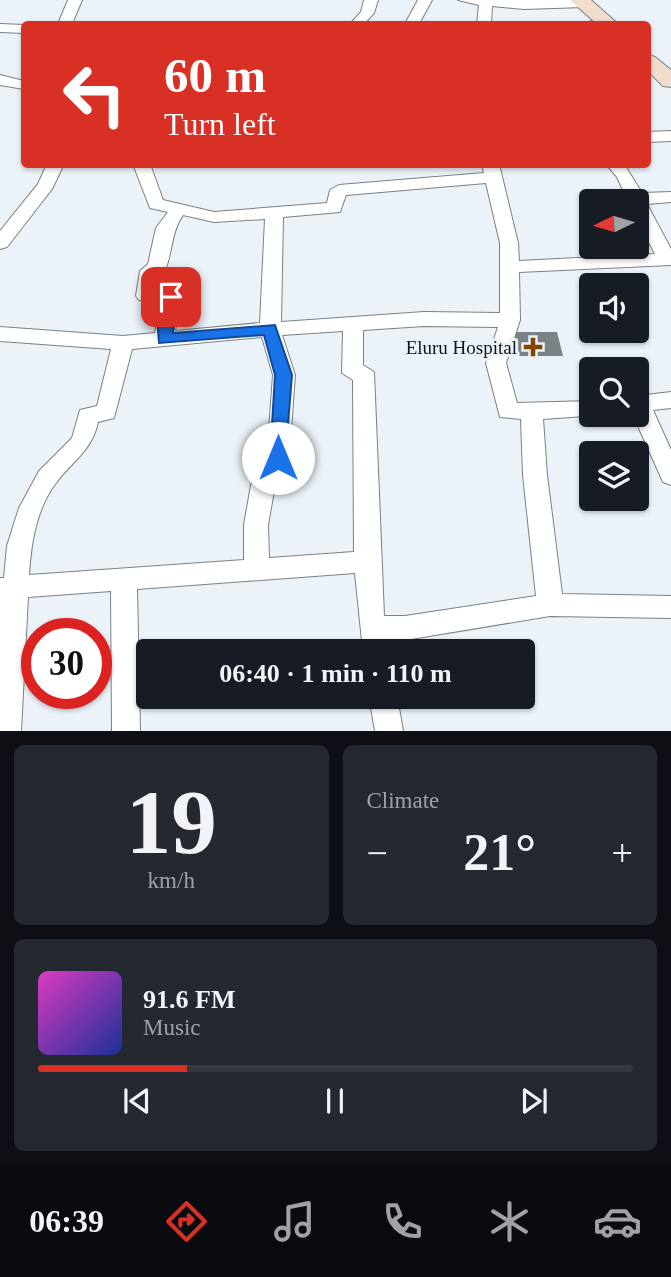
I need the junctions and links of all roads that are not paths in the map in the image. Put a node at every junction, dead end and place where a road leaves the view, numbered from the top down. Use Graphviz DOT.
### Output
graph roads {
  1 [pos="75,0"];
  2 [pos="371,0"];
  3 [pos="425,0"];
  4 [pos="465,0"];
  5 [pos="486,1"];
  6 [pos="582,2"];
  7 [pos="66,21"];
  8 [pos="360,21"];
  9 [pos="414,21"];
  10 [pos="484,21"];
  11 [pos="598,21"];
  12 [pos="0,28"];
  13 [pos="21,29"];
  14 [pos="671,135"];
  15 [pos="651,137"];
  16 [pos="54,168"];
  17 [pos="142,168"];
  18 [pos="618,168"];
  19 [pos="492,171"];
  20 [pos="426,173"];
  21 [pos="631,189"];
  22 [pos="671,197"];
  23 [pos="649,200"];
  24 [pos="179,209"];
  25 [pos="274,214"];
  26 [pos="649,224"];
  27 [pos="0,243"];
  28 [pos="669,259"];
  29 [pos="509,267"];
  30 [pos="510,320"];
  31 [pos="353,326"];
  32 [pos="270,329"];
  33 [pos="0,334"];
  34 [pos="165,339"];
  35 [pos="123,343"];
  36 [pos="671,400"];
  37 [pos="649,402"];
  38 [pos="579,409"];
  39 [pos="532,411"];
  40 [pos="649,427"];
  41 [pos="671,477"];
  42 [pos="367,562"];
  43 [pos="257,571"];
  44 [pos="124,581"];
  45 [pos="8,588"];
  46 [pos="550,605"];
  47 [pos="671,607"];
  48 [pos="374,639"];
  49 [pos="385,709"];
  50 [pos="7,731"];
  51 [pos="126,731"];
  52 [pos="388,731"];
  1 -- 7 [label="street"];
  2 -- 8 [label="street"];
  3 -- 9 [label="street"];
  4 -- 5 [label="street"];
  5 -- 6 [label="street"];
  5 -- 10 [label="street"];
  6 -- 11 [label="main road"];
  12 -- 13 [label="street"];
  14 -- 15 [label="street"];
  16 -- 27 [label="street"];
  17 -- 24 [label="street"];
  18 -- 21 [label="street"];
  19 -- 20 [label="street"];
  19 -- 29 [label="street"];
  20 -- 25 [label="street"];
  22 -- 23 [label="street"];
  24 -- 25 [label="street"];
  24 -- 34 [label="street"];
  25 -- 32 [label="street"];
  26 -- 28 [label="street"];
  28 -- 29 [label="street"];
  29 -- 30 [label="street"];
  30 -- 31 [label="street"];
  30 -- 39 [label="street"];
  31 -- 32 [label="street"];
  31 -- 42 [label="street"];
  32 -- 34 [label="street"];
  32 -- 43 [label="street"];
  33 -- 35 [label="street"];
  34 -- 35 [label="street"];
  35 -- 45 [label="street"];
  36 -- 37 [label="street"];
  38 -- 39 [label="street"];
  39 -- 46 [label="street"];
  40 -- 41 [label="street"];
  42 -- 43 [label="street"];
  42 -- 48 [label="street"];
  43 -- 44 [label="street"];
  44 -- 45 [label="street"];
  44 -- 51 [label="street"];
  45 -- 50 [label="street"];
  46 -- 47 [label="street"];
  46 -- 48 [label="street"];
  49 -- 52 [label="street"];
}
